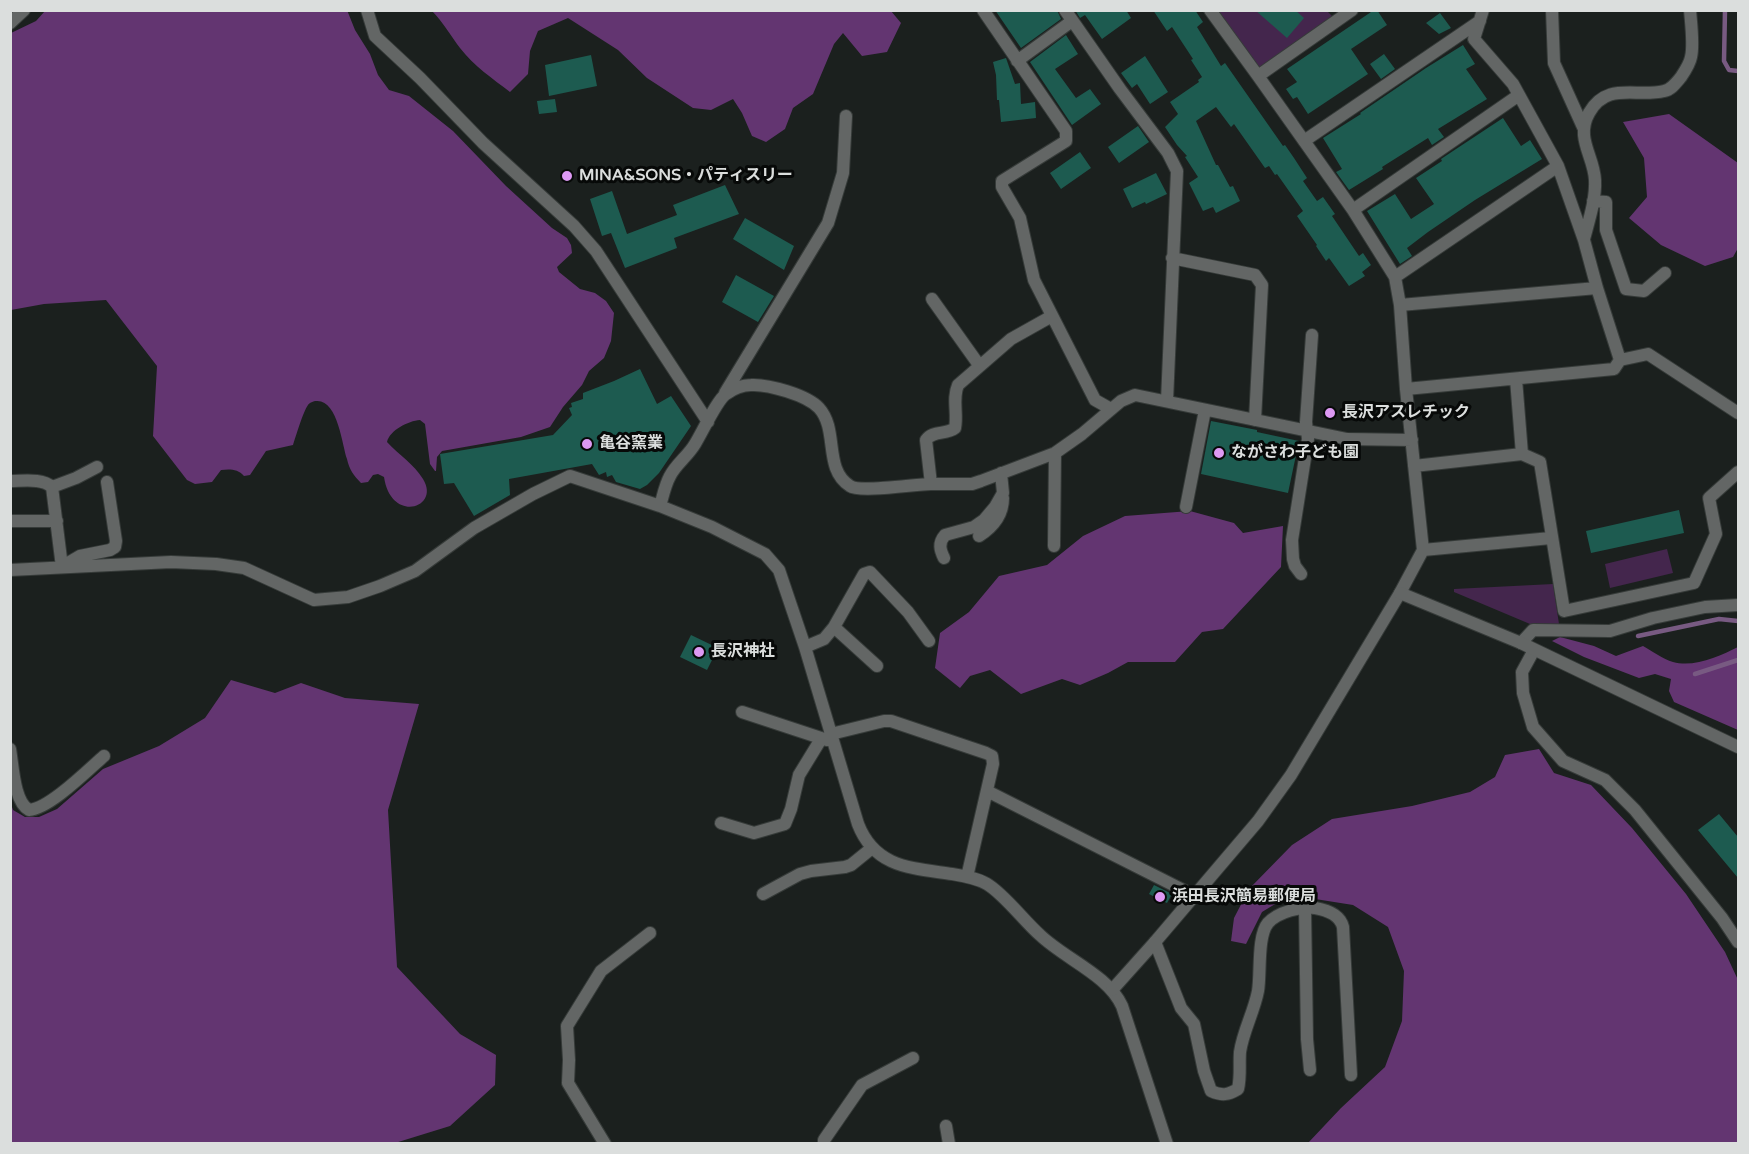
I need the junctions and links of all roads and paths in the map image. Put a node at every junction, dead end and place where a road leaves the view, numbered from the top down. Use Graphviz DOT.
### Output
graph roads {
  1 [pos="24,10"];
  2 [pos="367,10"];
  3 [pos="983,10"];
  4 [pos="1210,10"];
  5 [pos="1352,10"];
  6 [pos="1552,10"];
  7 [pos="1690,10"];
  8 [pos="1069,16"];
  9 [pos="1334,16"];
  10 [pos="1481,16"];
  11 [pos="10,23"];
  12 [pos="1017,61"];
  13 [pos="1258,76"];
  14 [pos="1519,95"];
  15 [pos="846,116"];
  16 [pos="1583,127"];
  17 [pos="1304,141"];
  18 [pos="1558,165"];
  19 [pos="1593,201"];
  20 [pos="1353,210"];
  21 [pos="1584,240"];
  22 [pos="1172,258"];
  23 [pos="1665,273"];
  24 [pos="1395,277"];
  25 [pos="1597,288"];
  26 [pos="932,299"];
  27 [pos="1400,305"];
  28 [pos="1052,316"];
  29 [pos="1312,335"];
  30 [pos="1620,360"];
  31 [pos="979,365"];
  32 [pos="1516,378"];
  33 [pos="1406,389"];
  34 [pos="723,395"];
  35 [pos="1167,401"];
  36 [pos="1111,409"];
  37 [pos="1205,410"];
  38 [pos="1738,412"];
  39 [pos="1256,420"];
  40 [pos="708,422"];
  41 [pos="1306,430"];
  42 [pos="1412,440"];
  43 [pos="1055,453"];
  44 [pos="1522,454"];
  45 [pos="1414,466"];
  46 [pos="97,467"];
  47 [pos="1738,472"];
  48 [pos="1001,473"];
  49 [pos="10,481"];
  50 [pos="107,482"];
  51 [pos="931,484"];
  52 [pos="52,487"];
  53 [pos="1003,493"];
  54 [pos="660,506"];
  55 [pos="1186,507"];
  56 [pos="10,521"];
  57 [pos="57,521"];
  58 [pos="979,536"];
  59 [pos="1551,538"];
  60 [pos="1054,546"];
  61 [pos="1423,550"];
  62 [pos="944,558"];
  63 [pos="62,567"];
  64 [pos="10,570"];
  65 [pos="1301,574"];
  66 [pos="1400,593"];
  67 [pos="1738,605"];
  68 [pos="834,627"];
  69 [pos="930,641"];
  70 [pos="1521,643"];
  71 [pos="805,647"];
  72 [pos="1534,650"];
  73 [pos="877,666"];
  74 [pos="742,712"];
  75 [pos="829,738"];
  76 [pos="1738,747"];
  77 [pos="10,749"];
  78 [pos="104,756"];
  79 [pos="987,791"];
  80 [pos="722,823"];
  81 [pos="872,848"];
  82 [pos="967,877"];
  83 [pos="763,894"];
  84 [pos="1195,896"];
  85 [pos="1305,908"];
  86 [pos="650,933"];
  87 [pos="1155,942"];
  88 [pos="1738,942"];
  89 [pos="1112,990"];
  90 [pos="913,1058"];
  91 [pos="1310,1070"];
  92 [pos="1351,1075"];
  93 [pos="946,1126"];
  94 [pos="605,1143"];
  95 [pos="824,1143"];
  96 [pos="949,1143"];
  97 [pos="1167,1143"];
  1 -- 11 [label="street"];
  2 -- 40 [label="street"];
  3 -- 12 [label="street"];
  4 -- 13 [label="street"];
  5 -- 9 [label="street"];
  6 -- 16 [label="street"];
  7 -- 16 [label="street"];
  8 -- 12 [label="street"];
  8 -- 22 [label="street"];
  9 -- 13 [label="street"];
  10 -- 14 [label="street"];
  10 -- 17 [label="street"];
  12 -- 28 [label="street"];
  13 -- 17 [label="street"];
  14 -- 18 [label="street"];
  14 -- 20 [label="street"];
  15 -- 34 [label="street"];
  16 -- 19 [label="street"];
  17 -- 20 [label="street"];
  18 -- 21 [label="street"];
  18 -- 24 [label="street"];
  19 -- 21 [label="street"];
  19 -- 23 [label="street"];
  20 -- 24 [label="street"];
  21 -- 25 [label="street"];
  22 -- 35 [label="street"];
  22 -- 39 [label="street"];
  24 -- 27 [label="street"];
  25 -- 27 [label="street"];
  25 -- 30 [label="street"];
  26 -- 31 [label="street"];
  27 -- 33 [label="street"];
  28 -- 31 [label="street"];
  28 -- 36 [label="street"];
  29 -- 41 [label="street"];
  30 -- 32 [label="street"];
  30 -- 38 [label="street"];
  31 -- 51 [label="street"];
  32 -- 33 [label="street"];
  32 -- 44 [label="street"];
  33 -- 42 [label="street"];
  34 -- 40 [label="street"];
  34 -- 51 [label="street"];
  35 -- 36 [label="street"];
  35 -- 37 [label="street"];
  36 -- 43 [label="street"];
  37 -- 39 [label="street"];
  37 -- 55 [label="street"];
  39 -- 41 [label="street"];
  40 -- 54 [label="street"];
  41 -- 42 [label="street"];
  41 -- 65 [label="street"];
  42 -- 45 [label="street"];
  43 -- 48 [label="street"];
  43 -- 60 [label="street"];
  44 -- 45 [label="street"];
  44 -- 59 [label="street"];
  45 -- 61 [label="street"];
  46 -- 52 [label="street"];
  47 -- 59 [label="street"];
  48 -- 51 [label="street"];
  48 -- 53 [label="street"];
  49 -- 52 [label="street"];
  50 -- 63 [label="street"];
  52 -- 57 [label="street"];
  53 -- 58 [label="street"];
  53 -- 62 [label="street"];
  54 -- 63 [label="street"];
  54 -- 71 [label="street"];
  56 -- 57 [label="street"];
  57 -- 63 [label="street"];
  59 -- 61 [label="street"];
  61 -- 66 [label="street"];
  63 -- 64 [label="street"];
  66 -- 70 [label="street"];
  66 -- 84 [label="street"];
  67 -- 70 [label="street"];
  68 -- 69 [label="street"];
  68 -- 71 [label="street"];
  68 -- 73 [label="street"];
  70 -- 72 [label="street"];
  71 -- 75 [label="street"];
  72 -- 76 [label="street"];
  72 -- 88 [label="street"];
  74 -- 75 [label="street"];
  75 -- 79 [label="street"];
  75 -- 80 [label="street"];
  75 -- 81 [label="street"];
  77 -- 78 [label="street"];
  79 -- 82 [label="street"];
  79 -- 84 [label="street"];
  81 -- 82 [label="street"];
  81 -- 83 [label="street"];
  82 -- 89 [label="street"];
  84 -- 87 [label="street"];
  85 -- 87 [label="street"];
  85 -- 91 [label="street"];
  85 -- 92 [label="street"];
  86 -- 94 [label="street"];
  87 -- 89 [label="street"];
  89 -- 97 [label="street"];
  90 -- 95 [label="street"];
  93 -- 96 [label="street"];
}
